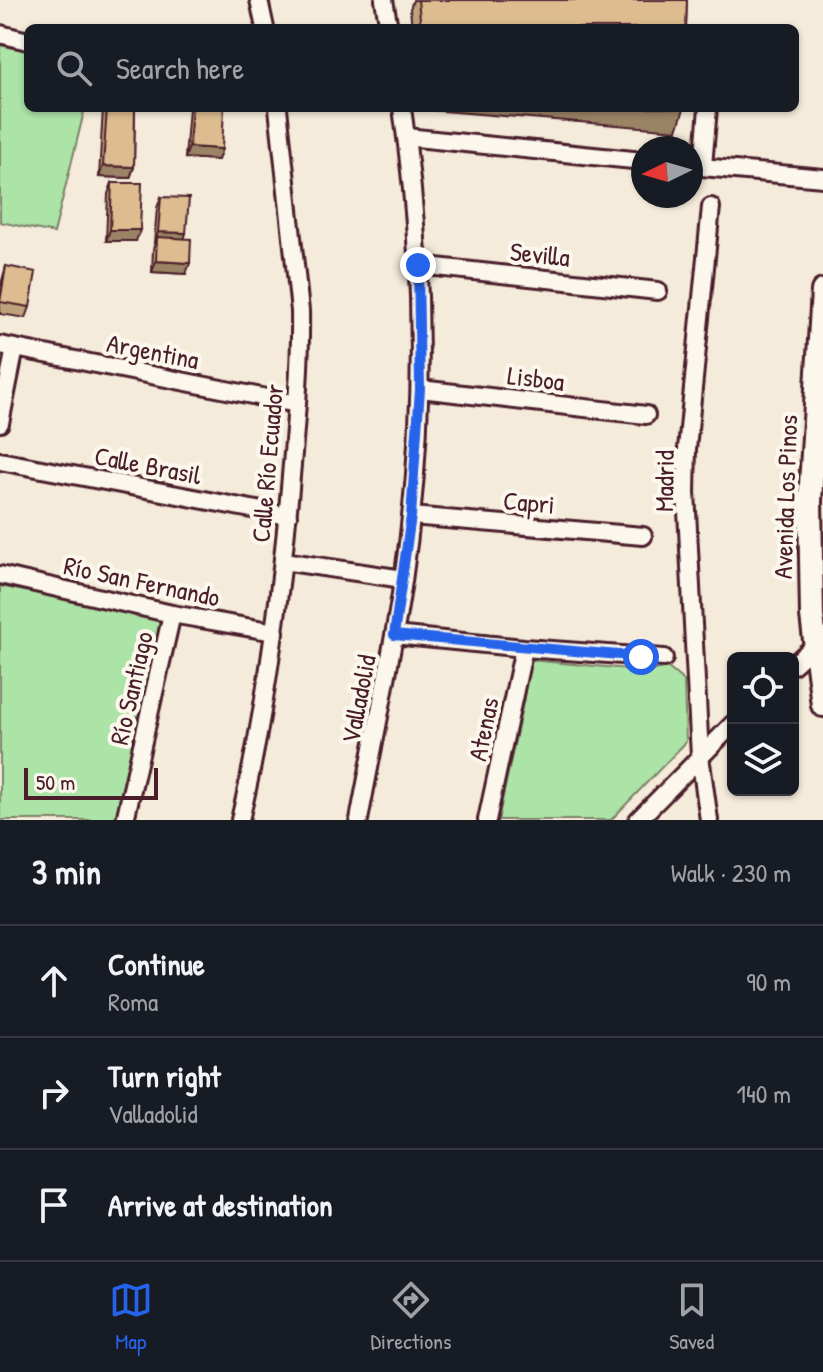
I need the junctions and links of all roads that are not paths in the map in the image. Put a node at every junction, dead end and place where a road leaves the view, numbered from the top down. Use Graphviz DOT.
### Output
graph roads {
  1 [pos="259,0"];
  2 [pos="384,0"];
  3 [pos="264,24"];
  4 [pos="388,24"];
  5 [pos="0,34"];
  6 [pos="24,40"];
  7 [pos="278,112"];
  8 [pos="403,112"];
  9 [pos="707,112"];
  10 [pos="703,136"];
  11 [pos="406,137"];
  12 [pos="631,160"];
  13 [pos="703,167"];
  14 [pos="823,178"];
  15 [pos="711,207"];
  16 [pos="418,265"];
  17 [pos="658,291"];
  18 [pos="823,291"];
  19 [pos="8,347"];
  20 [pos="420,389"];
  21 [pos="297,404"];
  22 [pos="646,415"];
  23 [pos="0,423"];
  24 [pos="0,461"];
  25 [pos="817,475"];
  26 [pos="816,502"];
  27 [pos="288,516"];
  28 [pos="411,516"];
  29 [pos="643,536"];
  30 [pos="283,561"];
  31 [pos="0,575"];
  32 [pos="403,579"];
  33 [pos="172,614"];
  34 [pos="275,632"];
  35 [pos="394,635"];
  36 [pos="819,641"];
  37 [pos="524,648"];
  38 [pos="664,658"];
  39 [pos="799,659"];
  40 [pos="823,705"];
  41 [pos="727,730"];
  42 [pos="700,756"];
  43 [pos="125,820"];
  44 [pos="240,820"];
  45 [pos="359,820"];
  46 [pos="487,820"];
  47 [pos="638,820"];
  48 [pos="709,820"];
  1 -- 3 [label="street"];
  2 -- 4 [label="street"];
  5 -- 6 [label="street"];
  7 -- 21 [label="street, Calle Río Ecuador"];
  8 -- 11 [label="street, Valladolid"];
  9 -- 10 [label="street"];
  11 -- 12 [label="street"];
  11 -- 16 [label="street, Valladolid"];
  13 -- 14 [label="street"];
  15 -- 42 [label="street, Madrid"];
  16 -- 17 [label="street, Sevilla"];
  16 -- 20 [label="street, Valladolid"];
  18 -- 25 [label="street, Avenida Los Pinos"];
  19 -- 21 [label="street, Argentina"];
  19 -- 23 [label="street"];
  20 -- 22 [label="street, Lisboa"];
  20 -- 28 [label="street, Valladolid"];
  21 -- 27 [label="street, Calle Río Ecuador"];
  24 -- 27 [label="street, Calle Brasil"];
  25 -- 26 [label="street, Avenida Los Pinos"];
  26 -- 36 [label="street, Avenida Los Pinos"];
  27 -- 30 [label="street, Calle Río Ecuador"];
  28 -- 29 [label="street, Capri"];
  28 -- 32 [label="street, Valladolid"];
  30 -- 32 [label="street"];
  30 -- 34 [label="street, Calle Río Ecuador"];
  31 -- 33 [label="street, Río San Fernando"];
  32 -- 35 [label="street, Valladolid"];
  33 -- 34 [label="street, Río San Fernando"];
  33 -- 43 [label="street, Río Santiago"];
  34 -- 44 [label="street, Calle Río Ecuador"];
  35 -- 37 [label="street"];
  35 -- 45 [label="street, Valladolid"];
  36 -- 39 [label="street"];
  36 -- 40 [label="street, Avenida Los Pinos"];
  37 -- 38 [label="street"];
  37 -- 46 [label="street, Atenas"];
  41 -- 42 [label="street"];
  42 -- 47 [label="street"];
  42 -- 48 [label="street, Madrid"];
}
